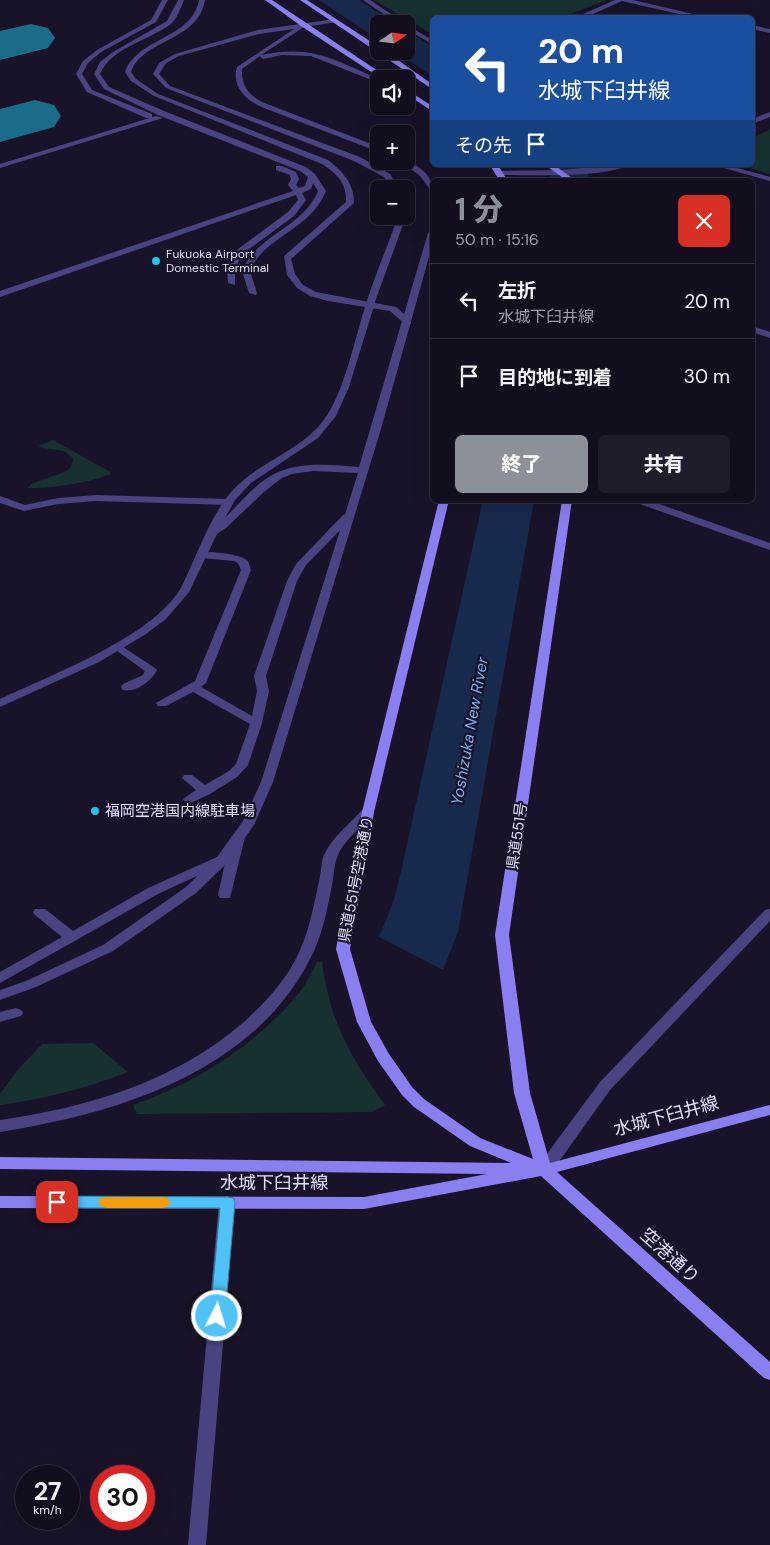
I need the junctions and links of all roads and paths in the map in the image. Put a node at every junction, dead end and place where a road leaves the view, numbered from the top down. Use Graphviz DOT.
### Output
graph roads {
  1 [pos="165,0"];
  2 [pos="181,0"];
  3 [pos="202,0"];
  4 [pos="268,0"];
  5 [pos="303,0"];
  6 [pos="366,0"];
  7 [pos="620,0"];
  8 [pos="624,0"];
  9 [pos="389,15"];
  10 [pos="583,15"];
  11 [pos="693,15"];
  12 [pos="335,21"];
  13 [pos="303,26"];
  14 [pos="755,28"];
  15 [pos="415,31"];
  16 [pos="770,31"];
  17 [pos="430,41"];
  18 [pos="370,44"];
  19 [pos="393,60"];
  20 [pos="239,68"];
  21 [pos="372,70"];
  22 [pos="370,77"];
  23 [pos="430,86"];
  24 [pos="415,97"];
  25 [pos="430,108"];
  26 [pos="770,114"];
  27 [pos="149,116"];
  28 [pos="162,116"];
  29 [pos="755,121"];
  30 [pos="370,147"];
  31 [pos="0,159"];
  32 [pos="0,166"];
  33 [pos="552,167"];
  34 [pos="617,167"];
  35 [pos="725,167"];
  36 [pos="415,168"];
  37 [pos="562,173"];
  38 [pos="312,176"];
  39 [pos="501,176"];
  40 [pos="568,178"];
  41 [pos="770,178"];
  42 [pos="389,180"];
  43 [pos="430,183"];
  44 [pos="292,185"];
  45 [pos="298,192"];
  46 [pos="399,225"];
  47 [pos="430,240"];
  48 [pos="232,283"];
  49 [pos="0,285"];
  50 [pos="253,293"];
  51 [pos="0,294"];
  52 [pos="370,304"];
  53 [pos="408,322"];
  54 [pos="755,330"];
  55 [pos="770,335"];
  56 [pos="362,470"];
  57 [pos="0,499"];
  58 [pos="229,502"];
  59 [pos="443,503"];
  60 [pos="567,503"];
  61 [pos="646,503"];
  62 [pos="347,517"];
  63 [pos="214,532"];
  64 [pos="770,547"];
  65 [pos="202,555"];
  66 [pos="117,646"];
  67 [pos="127,687"];
  68 [pos="193,687"];
  69 [pos="0,703"];
  70 [pos="162,703"];
  71 [pos="256,724"];
  72 [pos="188,778"];
  73 [pos="206,791"];
  74 [pos="189,799"];
  75 [pos="368,812"];
  76 [pos="238,837"];
  77 [pos="222,860"];
  78 [pos="225,895"];
  79 [pos="40,912"];
  80 [pos="770,913"];
  81 [pos="72,937"];
  82 [pos="0,978"];
  83 [pos="0,995"];
  84 [pos="16,1014"];
  85 [pos="0,1017"];
  86 [pos="770,1110"];
  87 [pos="0,1126"];
  88 [pos="0,1164"];
  89 [pos="544,1170"];
  90 [pos="0,1202"];
  91 [pos="227,1202"];
  92 [pos="770,1373"];
  93 [pos="197,1545"];
  1 -- 27 [label="street"];
  2 -- 28 [label="street"];
  3 -- 52 [label="street"];
  4 -- 13 [label="main road"];
  5 -- 12 [label="main road"];
  6 -- 9 [label="street"];
  7 -- 10 [label="street"];
  8 -- 11 [label="street"];
  12 -- 13 [label="street"];
  12 -- 18 [label="main road"];
  13 -- 20 [label="street"];
  13 -- 21 [label="main road"];
  13 -- 42 [label="street"];
  14 -- 16 [label="street"];
  15 -- 17 [label="street"];
  19 -- 23 [label="main road"];
  20 -- 22 [label="street"];
  20 -- 30 [label="street"];
  24 -- 25 [label="main road"];
  26 -- 29 [label="street"];
  27 -- 28 [label="street"];
  27 -- 31 [label="street"];
  28 -- 32 [label="street"];
  28 -- 38 [label="street"];
  28 -- 44 [label="street"];
  33 -- 37 [label="main road"];
  34 -- 37 [label="street"];
  35 -- 41 [label="street"];
  36 -- 43 [label="street"];
  37 -- 39 [label="street"];
  37 -- 40 [label="main road"];
  38 -- 45 [label="street"];
  38 -- 50 [label="street"];
  44 -- 45 [label="street"];
  44 -- 49 [label="street"];
  45 -- 48 [label="street"];
  45 -- 51 [label="street"];
  46 -- 52 [label="street"];
  47 -- 53 [label="street"];
  52 -- 53 [label="street"];
  52 -- 58 [label="street"];
  53 -- 56 [label="street"];
  54 -- 55 [label="street"];
  56 -- 62 [label="street"];
  56 -- 63 [label="street"];
  57 -- 58 [label="street"];
  58 -- 63 [label="street"];
  59 -- 75 [label="main road, 県道551号空港通り"];
  60 -- 89 [label="main road, 県道551号"];
  61 -- 64 [label="street"];
  62 -- 71 [label="street"];
  62 -- 76 [label="street"];
  63 -- 65 [label="street"];
  65 -- 66 [label="street"];
  65 -- 68 [label="street"];
  66 -- 67 [label="street"];
  66 -- 69 [label="street"];
  68 -- 70 [label="street"];
  68 -- 71 [label="street"];
  71 -- 73 [label="street"];
  72 -- 73 [label="street"];
  73 -- 74 [label="street"];
  75 -- 87 [label="street"];
  75 -- 89 [label="main road, 県道551号空港通り"];
  76 -- 77 [label="street"];
  76 -- 78 [label="street"];
  77 -- 81 [label="street"];
  77 -- 83 [label="street"];
  79 -- 81 [label="street"];
  80 -- 89 [label="street"];
  81 -- 82 [label="street"];
  84 -- 85 [label="street"];
  86 -- 89 [label="main road, 水城下臼井線"];
  88 -- 89 [label="main road, 水城下臼井線"];
  89 -- 91 [label="main road, 水城下臼井線"];
  89 -- 92 [label="main road, 空港通り"];
  90 -- 91 [label="main road, 水城下臼井線"];
  91 -- 93 [label="street"];
}
